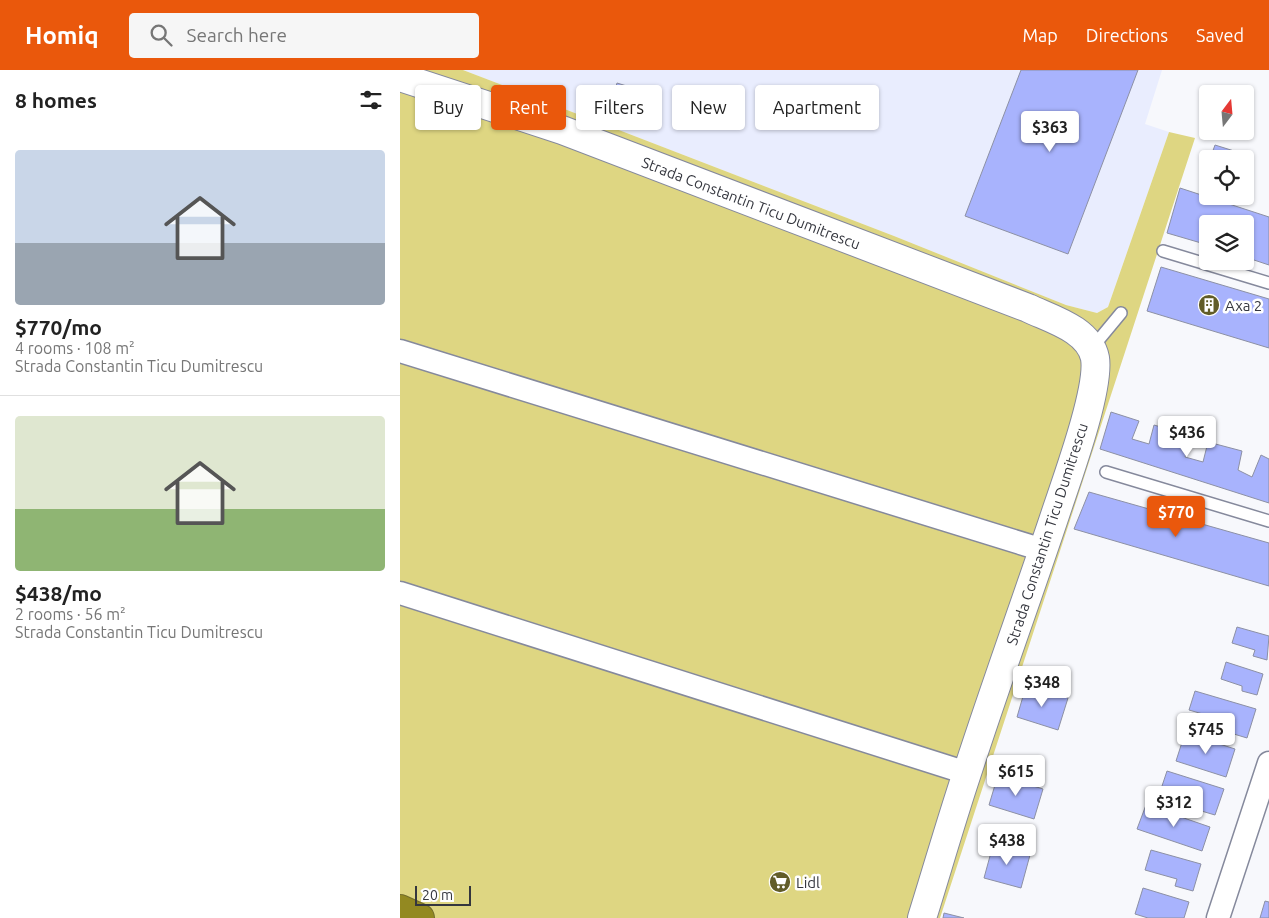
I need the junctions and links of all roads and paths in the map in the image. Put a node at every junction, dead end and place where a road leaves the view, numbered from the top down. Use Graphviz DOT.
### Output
graph roads {
  1 [pos="400,77"];
  2 [pos="1163,251"];
  3 [pos="1269,283"];
  4 [pos="1121,313"];
  5 [pos="1092,348"];
  6 [pos="400,351"];
  7 [pos="1106,472"];
  8 [pos="1269,521"];
  9 [pos="1043,550"];
  10 [pos="400,593"];
  11 [pos="1269,763"];
  12 [pos="967,773"];
  13 [pos="400,910"];
  14 [pos="420,918"];
  15 [pos="922,918"];
  16 [pos="1218,918"];
  1 -- 5 [label="street, Strada Constantin Ticu Dumitrescu"];
  2 -- 3 [label="lane"];
  4 -- 5 [label="lane"];
  5 -- 9 [label="street, Strada Constantin Ticu Dumitrescu"];
  6 -- 9 [label="street"];
  7 -- 8 [label="lane"];
  9 -- 12 [label="street, Strada Constantin Ticu Dumitrescu"];
  10 -- 12 [label="street"];
  11 -- 16 [label="street"];
  12 -- 15 [label="street, Strada Constantin Ticu Dumitrescu"];
  13 -- 14 [label="highway"];
}
